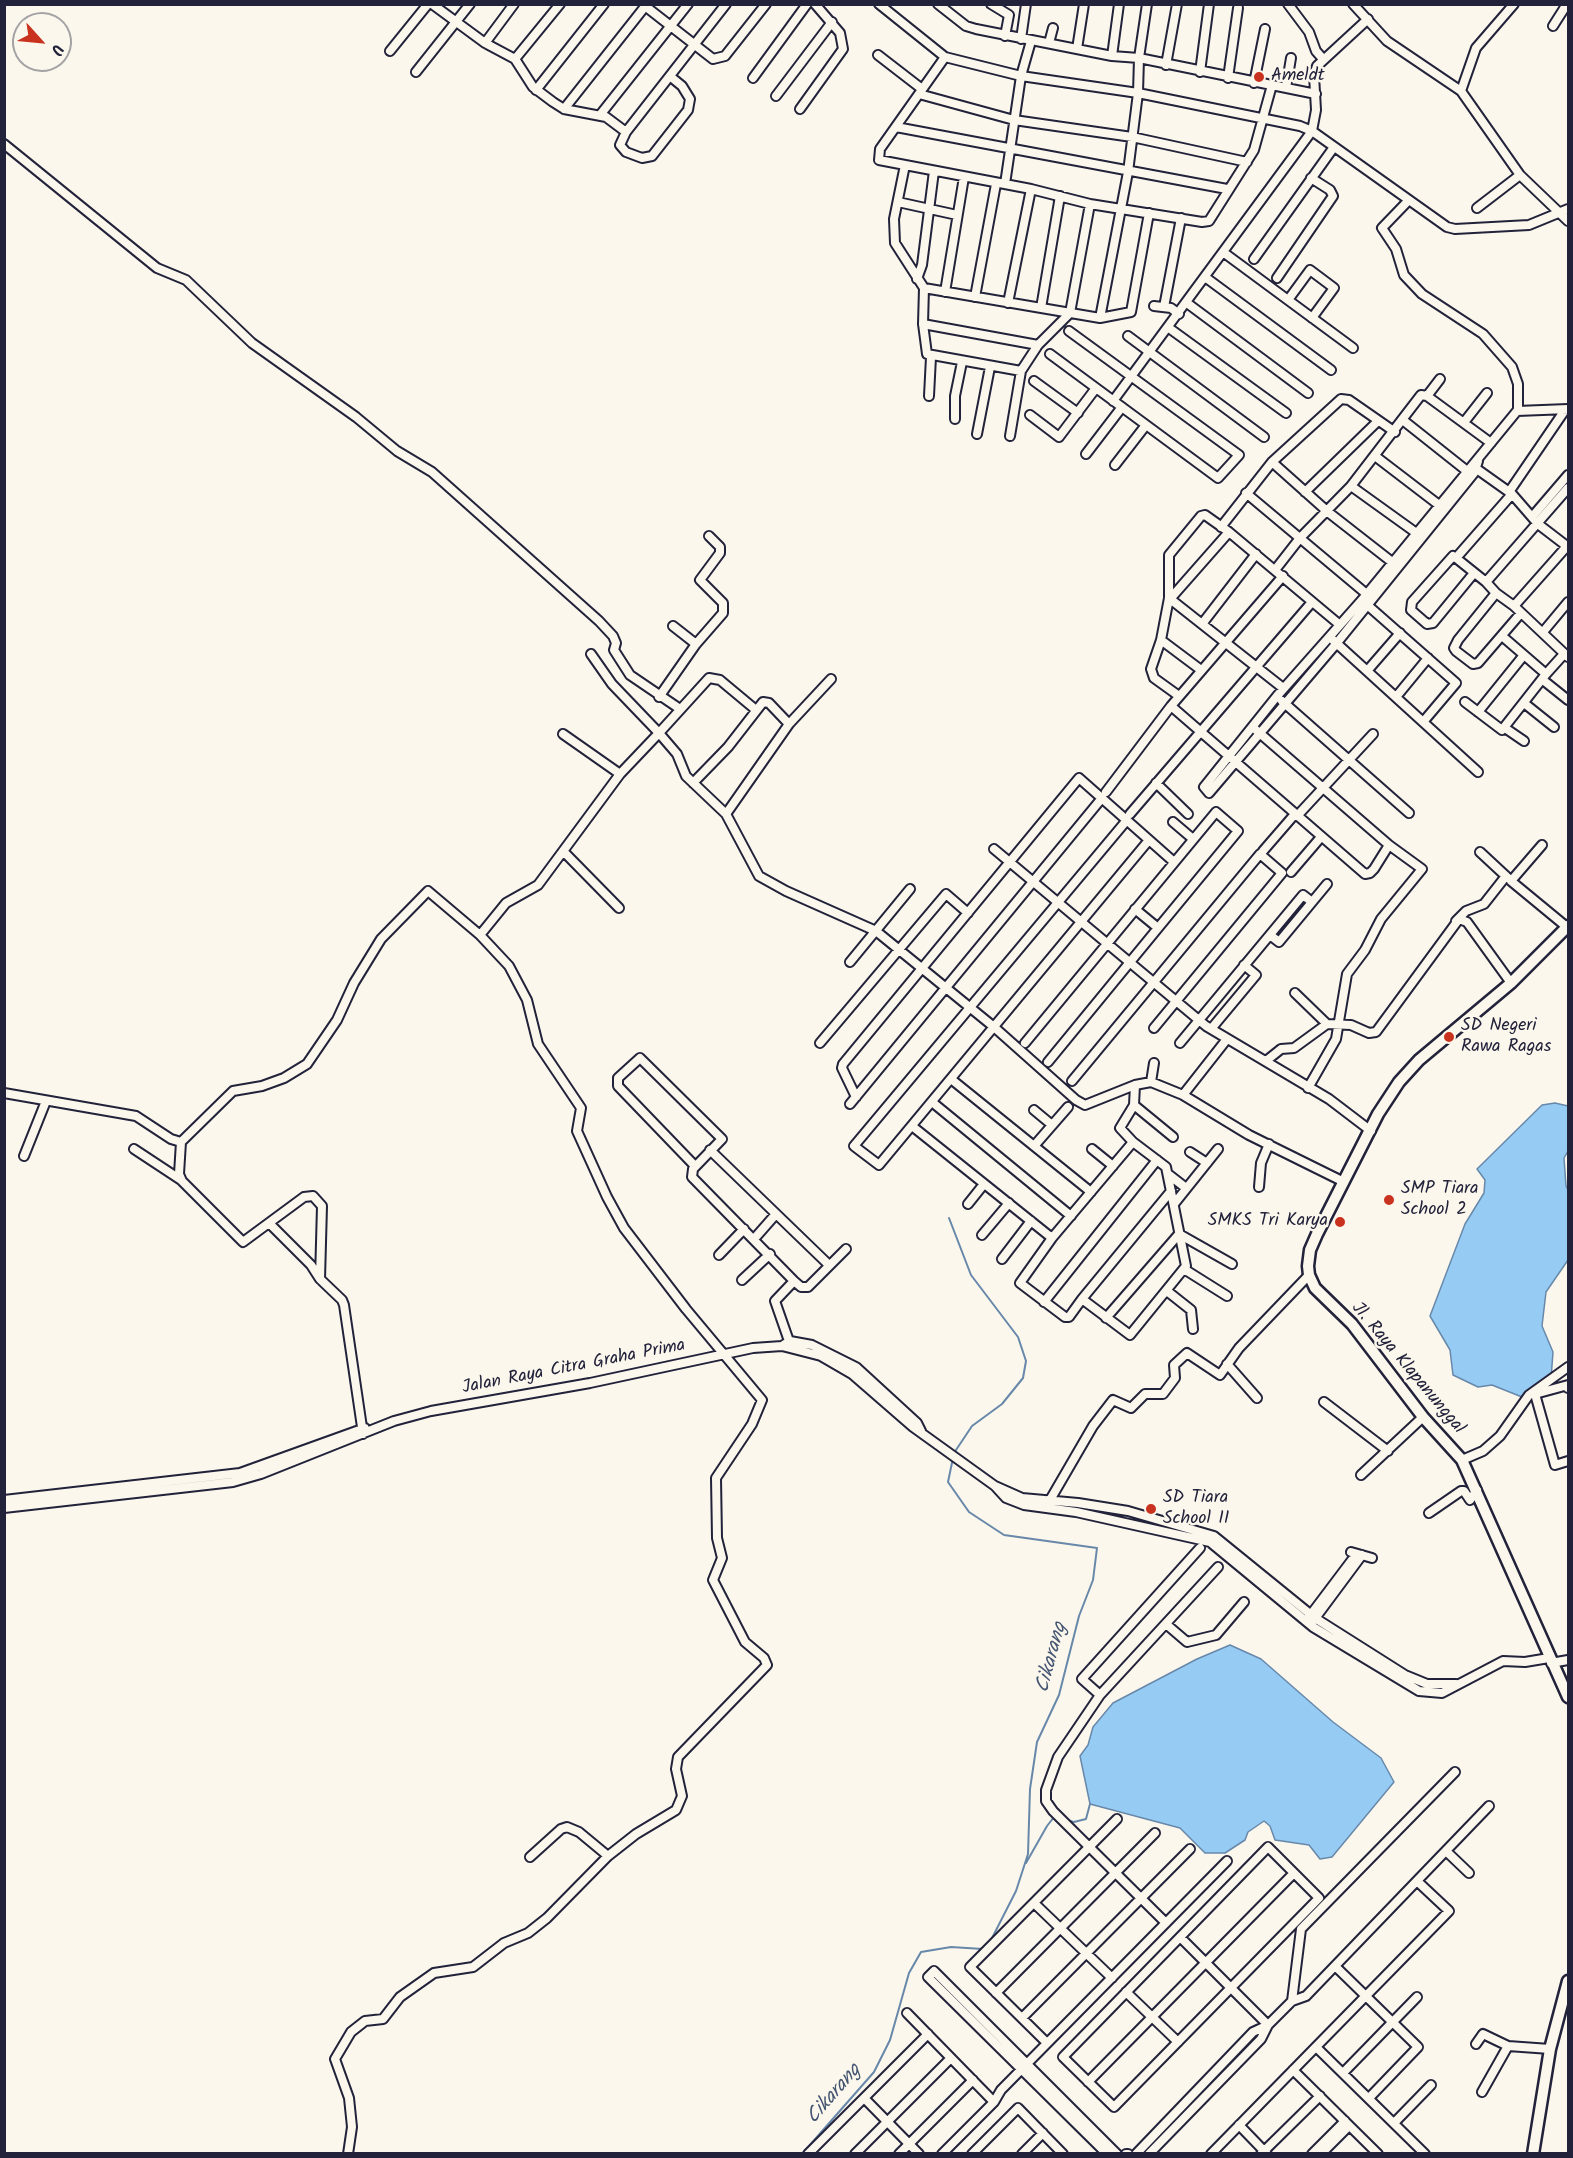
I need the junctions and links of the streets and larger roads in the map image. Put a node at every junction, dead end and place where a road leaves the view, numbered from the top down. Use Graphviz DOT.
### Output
graph roads {
  1 [pos="428,4"];
  2 [pos="432,4"];
  3 [pos="470,4"];
  4 [pos="514,4"];
  5 [pos="560,4"];
  6 [pos="604,4"];
  7 [pos="688,4"];
  8 [pos="726,4"];
  9 [pos="766,4"];
  10 [pos="807,4"];
  11 [pos="938,4"];
  12 [pos="991,4"];
  13 [pos="1019,4"];
  14 [pos="1026,4"];
  15 [pos="1084,4"];
  16 [pos="1119,4"];
  17 [pos="1147,4"];
  18 [pos="1177,4"];
  19 [pos="1209,4"];
  20 [pos="1288,4"];
  21 [pos="1353,4"];
  22 [pos="1514,4"];
  23 [pos="1567,4"];
  24 [pos="646,5"];
  25 [pos="815,5"];
  26 [pos="883,6"];
  27 [pos="1238,8"];
  28 [pos="1024,15"];
  29 [pos="1368,19"];
  30 [pos="457,22"];
  31 [pos="832,22"];
  32 [pos="671,26"];
  33 [pos="1553,26"];
  34 [pos="1053,28"];
  35 [pos="1265,29"];
  36 [pos="1005,36"];
  37 [pos="1022,39"];
  38 [pos="1030,41"];
  39 [pos="484,43"];
  40 [pos="1049,43"];
  41 [pos="695,45"];
  42 [pos="1077,49"];
  43 [pos="390,51"];
  44 [pos="878,55"];
  45 [pos="1112,56"];
  46 [pos="945,57"];
  47 [pos="514,58"];
  48 [pos="1139,58"];
  49 [pos="1291,58"];
  50 [pos="1323,59"];
  51 [pos="1166,64"];
  52 [pos="416,72"];
  53 [pos="1200,72"];
  54 [pos="1021,76"];
  55 [pos="671,77"];
  56 [pos="753,78"];
  57 [pos="1228,78"];
  58 [pos="1254,83"];
  59 [pos="1272,85"];
  60 [pos="1286,88"];
  61 [pos="536,90"];
  62 [pos="921,91"];
  63 [pos="1461,92"];
  64 [pos="1138,93"];
  65 [pos="1316,94"];
  66 [pos="776,96"];
  67 [pos="564,109"];
  68 [pos="800,110"];
  69 [pos="600,115"];
  70 [pos="1014,120"];
  71 [pos="1264,120"];
  72 [pos="896,127"];
  73 [pos="1311,131"];
  74 [pos="626,132"];
  75 [pos="1132,137"];
  76 [pos="4,144"];
  77 [pos="1334,147"];
  78 [pos="1011,150"];
  79 [pos="1247,162"];
  80 [pos="905,165"];
  81 [pos="934,171"];
  82 [pos="1128,172"];
  83 [pos="1520,175"];
  84 [pos="964,177"];
  85 [pos="1311,178"];
  86 [pos="1001,184"];
  87 [pos="1031,189"];
  88 [pos="1227,189"];
  89 [pos="1060,196"];
  90 [pos="1408,201"];
  91 [pos="898,202"];
  92 [pos="1090,204"];
  93 [pos="929,207"];
  94 [pos="1119,207"];
  95 [pos="1477,208"];
  96 [pos="1565,212"];
  97 [pos="1149,213"];
  98 [pos="957,215"];
  99 [pos="1180,218"];
  100 [pos="1569,221"];
  101 [pos="1223,252"];
  102 [pos="1254,259"];
  103 [pos="1205,278"];
  104 [pos="1277,278"];
  105 [pos="917,279"];
  106 [pos="924,288"];
  107 [pos="945,292"];
  108 [pos="975,297"];
  109 [pos="1288,300"];
  110 [pos="1008,303"];
  111 [pos="1187,303"];
  112 [pos="1154,306"];
  113 [pos="1164,307"];
  114 [pos="1041,308"];
  115 [pos="1071,313"];
  116 [pos="1179,314"];
  117 [pos="1100,318"];
  118 [pos="1312,318"];
  119 [pos="923,324"];
  120 [pos="1169,328"];
  121 [pos="1069,331"];
  122 [pos="1128,336"];
  123 [pos="1038,345"];
  124 [pos="1353,348"];
  125 [pos="1150,352"];
  126 [pos="1050,354"];
  127 [pos="931,357"];
  128 [pos="962,362"];
  129 [pos="990,367"];
  130 [pos="1331,370"];
  131 [pos="1021,371"];
  132 [pos="1131,376"];
  133 [pos="1440,379"];
  134 [pos="1034,381"];
  135 [pos="1096,388"];
  136 [pos="1308,393"];
  137 [pos="1487,393"];
  138 [pos="929,396"];
  139 [pos="1427,396"];
  140 [pos="1113,401"];
  141 [pos="1122,407"];
  142 [pos="1567,409"];
  143 [pos="1518,410"];
  144 [pos="1078,413"];
  145 [pos="1286,413"];
  146 [pos="1030,415"];
  147 [pos="955,418"];
  148 [pos="1378,421"];
  149 [pos="1404,421"];
  150 [pos="1465,421"];
  151 [pos="1146,425"];
  152 [pos="1395,432"];
  153 [pos="977,434"];
  154 [pos="1010,436"];
  155 [pos="1264,437"];
  156 [pos="1491,443"];
  157 [pos="1086,454"];
  158 [pos="1375,456"];
  159 [pos="1272,462"];
  160 [pos="1115,465"];
  161 [pos="1473,466"];
  162 [pos="1569,475"];
  163 [pos="1351,486"];
  164 [pos="1569,488"];
  165 [pos="1305,492"];
  166 [pos="1246,493"];
  167 [pos="1510,493"];
  168 [pos="1438,505"];
  169 [pos="1328,512"];
  170 [pos="1532,517"];
  171 [pos="1538,524"];
  172 [pos="1221,527"];
  173 [pos="1229,532"];
  174 [pos="1415,532"];
  175 [pos="709,536"];
  176 [pos="1300,538"];
  177 [pos="1568,546"];
  178 [pos="1256,554"];
  179 [pos="1456,558"];
  180 [pos="1392,562"];
  181 [pos="1275,570"];
  182 [pos="1474,573"];
  183 [pos="1283,576"];
  184 [pos="1486,582"];
  185 [pos="1496,593"];
  186 [pos="1169,598"];
  187 [pos="1367,599"];
  188 [pos="1312,602"];
  189 [pos="1569,602"];
  190 [pos="1514,606"];
  191 [pos="1521,613"];
  192 [pos="1202,624"];
  193 [pos="1340,625"];
  194 [pos="673,626"];
  195 [pos="1543,632"];
  196 [pos="1400,633"];
  197 [pos="1502,636"];
  198 [pos="1329,637"];
  199 [pos="1161,640"];
  200 [pos="1225,642"];
  201 [pos="696,644"];
  202 [pos="1336,644"];
  203 [pos="591,654"];
  204 [pos="1524,655"];
  205 [pos="1566,656"];
  206 [pos="1428,658"];
  207 [pos="1256,667"];
  208 [pos="1201,670"];
  209 [pos="1367,671"];
  210 [pos="1544,677"];
  211 [pos="831,680"];
  212 [pos="1283,688"];
  213 [pos="1179,696"];
  214 [pos="1277,696"];
  215 [pos="659,697"];
  216 [pos="1396,697"];
  217 [pos="1569,700"];
  218 [pos="1465,702"];
  219 [pos="1284,703"];
  220 [pos="1524,703"];
  221 [pos="1171,706"];
  222 [pos="680,709"];
  223 [pos="756,710"];
  224 [pos="1478,712"];
  225 [pos="1423,722"];
  226 [pos="789,724"];
  227 [pos="1554,727"];
  228 [pos="1253,728"];
  229 [pos="1505,728"];
  230 [pos="1200,731"];
  231 [pos="659,733"];
  232 [pos="563,734"];
  233 [pos="1260,734"];
  234 [pos="1373,734"];
  235 [pos="1524,741"];
  236 [pos="1229,757"];
  237 [pos="1348,760"];
  238 [pos="1236,763"];
  239 [pos="1478,772"];
  240 [pos="620,774"];
  241 [pos="693,783"];
  242 [pos="1156,783"];
  243 [pos="1323,788"];
  244 [pos="1104,795"];
  245 [pos="1409,813"];
  246 [pos="726,814"];
  247 [pos="1188,814"];
  248 [pos="1296,815"];
  249 [pos="1129,817"];
  250 [pos="1173,822"];
  251 [pos="1321,837"];
  252 [pos="1194,839"];
  253 [pos="1149,840"];
  254 [pos="1389,845"];
  255 [pos="1542,845"];
  256 [pos="994,849"];
  257 [pos="1263,851"];
  258 [pos="564,852"];
  259 [pos="1480,852"];
  260 [pos="1010,862"];
  261 [pos="1174,862"];
  262 [pos="1291,872"];
  263 [pos="1508,878"];
  264 [pos="1033,881"];
  265 [pos="1327,884"];
  266 [pos="910,890"];
  267 [pos="1057,902"];
  268 [pos="619,908"];
  269 [pos="1135,909"];
  270 [pos="968,913"];
  271 [pos="1456,921"];
  272 [pos="1081,922"];
  273 [pos="1568,927"];
  274 [pos="1158,928"];
  275 [pos="876,931"];
  276 [pos="480,935"];
  277 [pos="1107,943"];
  278 [pos="900,948"];
  279 [pos="850,962"];
  280 [pos="1131,964"];
  281 [pos="1244,965"];
  282 [pos="923,969"];
  283 [pos="1152,981"];
  284 [pos="1510,983"];
  285 [pos="946,987"];
  286 [pos="1295,993"];
  287 [pos="1176,1001"];
  288 [pos="970,1007"];
  289 [pos="1199,1020"];
  290 [pos="1327,1024"];
  291 [pos="1339,1024"];
  292 [pos="994,1028"];
  293 [pos="1154,1029"];
  294 [pos="1211,1029"];
  295 [pos="1227,1039"];
  296 [pos="820,1043"];
  297 [pos="1025,1043"];
  298 [pos="1180,1043"];
  299 [pos="1266,1061"];
  300 [pos="1048,1062"];
  301 [pos="1154,1063"];
  302 [pos="951,1079"];
  303 [pos="1072,1081"];
  304 [pos="1151,1082"];
  305 [pos="1135,1085"];
  306 [pos="1308,1088"];
  307 [pos="4,1093"];
  308 [pos="1183,1095"];
  309 [pos="856,1096"];
  310 [pos="46,1101"];
  311 [pos="932,1102"];
  312 [pos="850,1104"];
  313 [pos="1134,1105"];
  314 [pos="1068,1107"];
  315 [pos="1034,1110"];
  316 [pos="1052,1125"];
  317 [pos="912,1126"];
  318 [pos="1371,1131"];
  319 [pos="1173,1137"];
  320 [pos="181,1142"];
  321 [pos="1133,1142"];
  322 [pos="1269,1144"];
  323 [pos="1034,1146"];
  324 [pos="134,1149"];
  325 [pos="1092,1149"];
  326 [pos="1218,1149"];
  327 [pos="710,1150"];
  328 [pos="1190,1152"];
  329 [pos="24,1156"];
  330 [pos="1157,1160"];
  331 [pos="1207,1164"];
  332 [pos="695,1166"];
  333 [pos="1113,1166"];
  334 [pos="1168,1174"];
  335 [pos="182,1181"];
  336 [pos="1344,1182"];
  337 [pos="984,1184"];
  338 [pos="1259,1187"];
  339 [pos="1186,1188"];
  340 [pos="1171,1191"];
  341 [pos="1091,1192"];
  342 [pos="1009,1203"];
  343 [pos="968,1204"];
  344 [pos="1174,1204"];
  345 [pos="776,1214"];
  346 [pos="1071,1216"];
  347 [pos="1031,1221"];
  348 [pos="269,1223"];
  349 [pos="744,1229"];
  350 [pos="1179,1234"];
  351 [pos="982,1235"];
  352 [pos="1052,1238"];
  353 [pos="754,1239"];
  354 [pos="846,1249"];
  355 [pos="770,1254"];
  356 [pos="719,1255"];
  357 [pos="1002,1259"];
  358 [pos="1232,1264"];
  359 [pos="829,1265"];
  360 [pos="1184,1269"];
  361 [pos="1308,1275"];
  362 [pos="320,1279"];
  363 [pos="742,1280"];
  364 [pos="794,1281"];
  365 [pos="1167,1291"];
  366 [pos="1227,1296"];
  367 [pos="1082,1299"];
  368 [pos="1044,1302"];
  369 [pos="1106,1318"];
  370 [pos="1193,1329"];
  371 [pos="787,1345"];
  372 [pos="723,1354"];
  373 [pos="1227,1364"];
  374 [pos="1569,1367"];
  375 [pos="1569,1388"];
  376 [pos="1257,1398"];
  377 [pos="1324,1402"];
  378 [pos="1423,1417"];
  379 [pos="362,1431"];
  380 [pos="1388,1451"];
  381 [pos="1462,1460"];
  382 [pos="1569,1461"];
  383 [pos="260,1471"];
  384 [pos="1361,1475"];
  385 [pos="994,1486"];
  386 [pos="1477,1490"];
  387 [pos="4,1500"];
  388 [pos="1050,1500"];
  389 [pos="4,1508"];
  390 [pos="1429,1513"];
  391 [pos="1165,1521"];
  392 [pos="1163,1530"];
  393 [pos="1200,1548"];
  394 [pos="1372,1558"];
  395 [pos="1218,1568"];
  396 [pos="1244,1602"];
  397 [pos="1311,1619"];
  398 [pos="1166,1624"];
  399 [pos="1550,1660"];
  400 [pos="1569,1660"];
  401 [pos="1100,1695"];
  402 [pos="1569,1697"];
  403 [pos="1455,1772"];
  404 [pos="1490,1806"];
  405 [pos="1117,1820"];
  406 [pos="1155,1833"];
  407 [pos="1089,1847"];
  408 [pos="1190,1849"];
  409 [pos="1446,1851"];
  410 [pos="608,1856"];
  411 [pos="530,1857"];
  412 [pos="1227,1861"];
  413 [pos="1469,1872"];
  414 [pos="1115,1873"];
  415 [pos="1294,1873"];
  416 [pos="1417,1881"];
  417 [pos="1141,1899"];
  418 [pos="1034,1903"];
  419 [pos="1166,1923"];
  420 [pos="1060,1928"];
  421 [pos="1180,1937"];
  422 [pos="1086,1953"];
  423 [pos="1206,1962"];
  424 [pos="1335,1966"];
  425 [pos="931,1974"];
  426 [pos="1112,1978"];
  427 [pos="1569,1981"];
  428 [pos="1231,1988"];
  429 [pos="1126,1992"];
  430 [pos="996,1993"];
  431 [pos="1365,1997"];
  432 [pos="1417,1997"];
  433 [pos="1292,2001"];
  434 [pos="907,2013"];
  435 [pos="1152,2017"];
  436 [pos="1022,2018"];
  437 [pos="1392,2022"];
  438 [pos="1268,2025"];
  439 [pos="928,2034"];
  440 [pos="1178,2042"];
  441 [pos="1047,2043"];
  442 [pos="1476,2044"];
  443 [pos="1508,2046"];
  444 [pos="1316,2047"];
  445 [pos="1550,2049"];
  446 [pos="951,2058"];
  447 [pos="1024,2066"];
  448 [pos="1293,2070"];
  449 [pos="1343,2073"];
  450 [pos="973,2080"];
  451 [pos="1088,2082"];
  452 [pos="1431,2085"];
  453 [pos="1482,2092"];
  454 [pos="1194,2093"];
  455 [pos="1320,2096"];
  456 [pos="864,2098"];
  457 [pos="1369,2098"];
  458 [pos="1201,2100"];
  459 [pos="994,2102"];
  460 [pos="887,2122"];
  461 [pos="1347,2123"];
  462 [pos="1394,2123"];
  463 [pos="1239,2126"];
  464 [pos="1042,2133"];
  465 [pos="909,2143"];
  466 [pos="1264,2152"];
  467 [pos="1373,2152"];
  468 [pos="348,2154"];
  469 [pos="808,2154"];
  470 [pos="855,2154"];
  471 [pos="899,2154"];
  472 [pos="919,2154"];
  473 [pos="942,2154"];
  474 [pos="972,2154"];
  475 [pos="1022,2154"];
  476 [pos="1063,2154"];
  477 [pos="1107,2154"];
  478 [pos="1117,2154"];
  479 [pos="1136,2154"];
  480 [pos="1149,2154"];
  481 [pos="1211,2154"];
  482 [pos="1312,2154"];
  483 [pos="1321,2154"];
  484 [pos="1425,2154"];
  485 [pos="1533,2154"];
  1 -- 43 [label="street"];
  2 -- 30 [label="street"];
  3 -- 30 [label="street"];
  4 -- 39 [label="street"];
  5 -- 47 [label="street"];
  6 -- 61 [label="street"];
  7 -- 32 [label="street"];
  8 -- 41 [label="street"];
  9 -- 41 [label="street"];
  10 -- 56 [label="street"];
  11 -- 36 [label="street"];
  12 -- 36 [label="street"];
  13 -- 28 [label="street"];
  14 -- 28 [label="street"];
  15 -- 42 [label="street"];
  16 -- 45 [label="street"];
  17 -- 48 [label="street"];
  18 -- 51 [label="street"];
  19 -- 53 [label="street"];
  20 -- 50 [label="street"];
  21 -- 29 [label="street"];
  22 -- 63 [label="street"];
  23 -- 33 [label="street"];
  24 -- 32 [label="street"];
  24 -- 67 [label="street"];
  25 -- 31 [label="street"];
  26 -- 46 [label="street"];
  27 -- 57 [label="street"];
  28 -- 37 [label="street"];
  29 -- 50 [label="street"];
  29 -- 63 [label="street"];
  30 -- 39 [label="street"];
  30 -- 52 [label="street"];
  31 -- 66 [label="street"];
  31 -- 68 [label="street"];
  32 -- 41 [label="street"];
  32 -- 69 [label="street"];
  34 -- 40 [label="street"];
  35 -- 58 [label="street"];
  36 -- 37 [label="street"];
  37 -- 38 [label="street"];
  38 -- 40 [label="street"];
  38 -- 54 [label="street"];
  39 -- 47 [label="street"];
  40 -- 42 [label="street"];
  41 -- 55 [label="street"];
  42 -- 45 [label="street"];
  44 -- 62 [label="street"];
  45 -- 48 [label="street"];
  46 -- 54 [label="street"];
  46 -- 62 [label="street"];
  47 -- 61 [label="street"];
  48 -- 51 [label="street"];
  48 -- 64 [label="street"];
  49 -- 60 [label="street"];
  50 -- 65 [label="street"];
  51 -- 53 [label="street"];
  53 -- 57 [label="street"];
  54 -- 64 [label="street"];
  54 -- 70 [label="street"];
  55 -- 74 [label="street"];
  55 -- 74 [label="street"];
  57 -- 58 [label="street"];
  58 -- 59 [label="street"];
  59 -- 60 [label="street"];
  59 -- 71 [label="street"];
  60 -- 65 [label="street"];
  61 -- 67 [label="street"];
  62 -- 70 [label="street"];
  62 -- 72 [label="street"];
  63 -- 83 [label="street"];
  64 -- 71 [label="street"];
  64 -- 75 [label="street"];
  65 -- 73 [label="street"];
  67 -- 69 [label="street"];
  69 -- 74 [label="street"];
  70 -- 75 [label="street"];
  70 -- 78 [label="street"];
  71 -- 73 [label="street"];
  71 -- 79 [label="street"];
  72 -- 78 [label="street"];
  72 -- 80 [label="street"];
  73 -- 77 [label="street"];
  73 -- 101 [label="street"];
  75 -- 79 [label="street"];
  75 -- 82 [label="street"];
  76 -- 215 [label="street"];
  77 -- 85 [label="street"];
  77 -- 90 [label="street"];
  78 -- 82 [label="street"];
  78 -- 86 [label="street"];
  79 -- 88 [label="street"];
  80 -- 81 [label="street"];
  80 -- 91 [label="street"];
  81 -- 84 [label="street"];
  81 -- 93 [label="street"];
  82 -- 88 [label="street"];
  82 -- 94 [label="street"];
  83 -- 95 [label="street"];
  83 -- 96 [label="street"];
  84 -- 86 [label="street"];
  84 -- 98 [label="street"];
  85 -- 102 [label="street"];
  85 -- 104 [label="street"];
  86 -- 87 [label="street"];
  86 -- 108 [label="street"];
  87 -- 89 [label="street"];
  87 -- 110 [label="street"];
  88 -- 99 [label="street"];
  89 -- 92 [label="street"];
  89 -- 114 [label="street"];
  90 -- 96 [label="street"];
  90 -- 143 [label="street"];
  91 -- 93 [label="street"];
  91 -- 105 [label="street"];
  92 -- 94 [label="street"];
  92 -- 115 [label="street"];
  93 -- 98 [label="street"];
  93 -- 105 [label="street"];
  94 -- 97 [label="street"];
  94 -- 117 [label="street"];
  96 -- 100 [label="street"];
  97 -- 99 [label="street"];
  97 -- 117 [label="street"];
  98 -- 107 [label="street"];
  99 -- 113 [label="street"];
  101 -- 103 [label="street"];
  101 -- 109 [label="street"];
  103 -- 111 [label="street"];
  103 -- 130 [label="street"];
  105 -- 106 [label="street"];
  106 -- 107 [label="street"];
  106 -- 119 [label="street"];
  107 -- 108 [label="street"];
  108 -- 110 [label="street"];
  109 -- 118 [label="street"];
  109 -- 118 [label="street"];
  110 -- 114 [label="street"];
  111 -- 116 [label="street"];
  111 -- 136 [label="street"];
  112 -- 113 [label="street"];
  113 -- 116 [label="street"];
  114 -- 115 [label="street"];
  115 -- 117 [label="street"];
  115 -- 123 [label="street"];
  116 -- 120 [label="street"];
  118 -- 124 [label="street"];
  119 -- 123 [label="street"];
  119 -- 127 [label="street"];
  120 -- 125 [label="street"];
  120 -- 145 [label="street"];
  121 -- 132 [label="street"];
  122 -- 125 [label="street"];
  123 -- 131 [label="street"];
  125 -- 132 [label="street"];
  125 -- 155 [label="street"];
  126 -- 135 [label="street"];
  127 -- 128 [label="street"];
  127 -- 138 [label="street"];
  128 -- 129 [label="street"];
  128 -- 147 [label="street"];
  129 -- 131 [label="street"];
  129 -- 153 [label="street"];
  131 -- 154 [label="street"];
  132 -- 140 [label="street"];
  132 -- 151 [label="street"];
  133 -- 139 [label="street"];
  134 -- 144 [label="street"];
  135 -- 140 [label="street"];
  135 -- 144 [label="street"];
  137 -- 150 [label="street"];
  139 -- 149 [label="street"];
  139 -- 150 [label="street"];
  140 -- 141 [label="street"];
  141 -- 151 [label="street"];
  141 -- 157 [label="street"];
  142 -- 143 [label="street"];
  142 -- 167 [label="street"];
  143 -- 156 [label="street"];
  144 -- 146 [label="street"];
  148 -- 152 [label="street"];
  148 -- 159 [label="street"];
  148 -- 165 [label="street"];
  149 -- 152 [label="street"];
  149 -- 161 [label="street"];
  150 -- 156 [label="street"];
  151 -- 160 [label="street"];
  152 -- 158 [label="street"];
  156 -- 161 [label="street"];
  158 -- 163 [label="street"];
  158 -- 168 [label="street"];
  159 -- 165 [label="street"];
  159 -- 166 [label="street"];
  161 -- 167 [label="street"];
  161 -- 168 [label="street"];
  161 -- 187 [label="street"];
  162 -- 170 [label="street"];
  163 -- 169 [label="street"];
  163 -- 174 [label="street"];
  164 -- 171 [label="street"];
  165 -- 169 [label="street"];
  166 -- 172 [label="street"];
  166 -- 176 [label="street"];
  167 -- 170 [label="street"];
  167 -- 179 [label="street"];
  168 -- 174 [label="street"];
  169 -- 176 [label="street"];
  169 -- 180 [label="street"];
  170 -- 171 [label="street"];
  171 -- 177 [label="street"];
  171 -- 184 [label="street"];
  172 -- 173 [label="street"];
  172 -- 186 [label="street"];
  173 -- 178 [label="street"];
  173 -- 186 [label="street"];
  174 -- 180 [label="street"];
  175 -- 201 [label="street"];
  176 -- 181 [label="street"];
  176 -- 187 [label="street"];
  177 -- 190 [label="street"];
  178 -- 181 [label="street"];
  178 -- 192 [label="street"];
  179 -- 182 [label="street"];
  179 -- 182 [label="street"];
  180 -- 187 [label="street"];
  181 -- 183 [label="street"];
  182 -- 184 [label="street"];
  183 -- 188 [label="street"];
  183 -- 200 [label="street"];
  184 -- 185 [label="street"];
  185 -- 190 [label="street"];
  185 -- 197 [label="street"];
  186 -- 192 [label="street"];
  186 -- 199 [label="street"];
  187 -- 193 [label="street"];
  187 -- 196 [label="street"];
  187 -- 202 [label="street"];
  188 -- 193 [label="street"];
  188 -- 207 [label="street"];
  189 -- 195 [label="street"];
  190 -- 191 [label="street"];
  191 -- 195 [label="street"];
  191 -- 197 [label="street"];
  192 -- 200 [label="street"];
  193 -- 198 [label="street"];
  194 -- 201 [label="street"];
  195 -- 205 [label="street"];
  196 -- 206 [label="street"];
  196 -- 209 [label="street"];
  197 -- 204 [label="street"];
  198 -- 202 [label="street"];
  198 -- 212 [label="street"];
  199 -- 208 [label="street"];
  199 -- 213 [label="street"];
  200 -- 207 [label="street"];
  200 -- 208 [label="street"];
  201 -- 215 [label="street"];
  202 -- 209 [label="street"];
  202 -- 219 [label="street"];
  203 -- 231 [label="street"];
  204 -- 210 [label="street"];
  204 -- 224 [label="street"];
  205 -- 210 [label="street"];
  206 -- 216 [label="street"];
  206 -- 225 [label="street"];
  207 -- 212 [label="street"];
  207 -- 230 [label="street"];
  208 -- 213 [label="street"];
  209 -- 216 [label="street"];
  210 -- 217 [label="street"];
  210 -- 220 [label="street"];
  211 -- 226 [label="street"];
  212 -- 214 [label="street"];
  213 -- 221 [label="street"];
  214 -- 219 [label="street"];
  214 -- 228 [label="street"];
  215 -- 222 [label="street"];
  216 -- 225 [label="street"];
  218 -- 224 [label="street"];
  219 -- 233 [label="street"];
  219 -- 237 [label="street"];
  220 -- 227 [label="street"];
  220 -- 229 [label="street"];
  221 -- 230 [label="street"];
  221 -- 244 [label="street"];
  222 -- 223 [label="street"];
  222 -- 231 [label="street"];
  223 -- 226 [label="street"];
  223 -- 241 [label="street"];
  224 -- 229 [label="street"];
  225 -- 239 [label="street"];
  226 -- 246 [label="street"];
  228 -- 233 [label="street"];
  228 -- 236 [label="street"];
  229 -- 235 [label="street"];
  230 -- 236 [label="street"];
  230 -- 242 [label="street"];
  231 -- 240 [label="street"];
  231 -- 241 [label="street"];
  232 -- 240 [label="street"];
  233 -- 238 [label="street"];
  233 -- 243 [label="street"];
  234 -- 237 [label="street"];
  236 -- 238 [label="street"];
  236 -- 238 [label="street"];
  237 -- 243 [label="street"];
  237 -- 245 [label="street"];
  238 -- 248 [label="street"];
  240 -- 258 [label="street"];
  241 -- 246 [label="street"];
  242 -- 247 [label="street"];
  242 -- 249 [label="street"];
  243 -- 248 [label="street"];
  243 -- 254 [label="street"];
  244 -- 249 [label="street"];
  244 -- 260 [label="street"];
  244 -- 264 [label="street"];
  246 -- 275 [label="street"];
  248 -- 251 [label="street"];
  248 -- 257 [label="street"];
  249 -- 253 [label="street"];
  249 -- 267 [label="street"];
  250 -- 252 [label="street"];
  251 -- 254 [label="street"];
  251 -- 262 [label="street"];
  252 -- 261 [label="street"];
  252 -- 274 [label="street"];
  253 -- 261 [label="street"];
  253 -- 272 [label="street"];
  254 -- 291 [label="street"];
  255 -- 263 [label="street"];
  256 -- 260 [label="street"];
  258 -- 268 [label="street"];
  258 -- 276 [label="street"];
  259 -- 263 [label="street"];
  260 -- 264 [label="street"];
  260 -- 270 [label="street"];
  261 -- 269 [label="street"];
  263 -- 271 [label="street"];
  263 -- 273 [label="street"];
  264 -- 267 [label="street"];
  264 -- 285 [label="street"];
  265 -- 281 [label="street"];
  266 -- 275 [label="street"];
  267 -- 272 [label="street"];
  267 -- 288 [label="street"];
  269 -- 274 [label="street"];
  269 -- 277 [label="street"];
  270 -- 278 [label="street"];
  270 -- 282 [label="street"];
  271 -- 284 [label="street"];
  271 -- 291 [label="street"];
  272 -- 277 [label="street"];
  272 -- 292 [label="street"];
  273 -- 284 [label="street"];
  274 -- 280 [label="street"];
  275 -- 278 [label="street"];
  275 -- 279 [label="street"];
  276 -- 320 [label="street"];
  276 -- 372 [label="street"];
  277 -- 280 [label="street"];
  277 -- 297 [label="street"];
  278 -- 282 [label="street"];
  278 -- 296 [label="street"];
  280 -- 283 [label="street"];
  280 -- 300 [label="street"];
  281 -- 289 [label="street"];
  281 -- 294 [label="street"];
  282 -- 285 [label="street"];
  282 -- 309 [label="street"];
  283 -- 287 [label="street"];
  283 -- 287 [label="street"];
  283 -- 303 [label="street"];
  284 -- 318 [label="street"];
  285 -- 288 [label="street"];
  285 -- 309 [label="street"];
  286 -- 290 [label="street"];
  287 -- 289 [label="street"];
  287 -- 293 [label="street"];
  288 -- 292 [label="street"];
  288 -- 317 [label="street"];
  289 -- 294 [label="street"];
  289 -- 298 [label="street"];
  290 -- 291 [label="street"];
  290 -- 299 [label="street"];
  291 -- 306 [label="street"];
  292 -- 302 [label="street"];
  292 -- 305 [label="street"];
  294 -- 295 [label="street"];
  295 -- 299 [label="street"];
  295 -- 308 [label="street"];
  299 -- 306 [label="street"];
  301 -- 304 [label="street"];
  302 -- 311 [label="street"];
  302 -- 323 [label="street"];
  304 -- 305 [label="street"];
  304 -- 308 [label="street"];
  305 -- 313 [label="street"];
  306 -- 318 [label="street"];
  307 -- 310 [label="street"];
  308 -- 322 [label="street"];
  309 -- 312 [label="street"];
  310 -- 320 [label="street"];
  310 -- 329 [label="street"];
  311 -- 317 [label="street"];
  311 -- 346 [label="street"];
  313 -- 319 [label="street"];
  313 -- 321 [label="street"];
  314 -- 316 [label="street"];
  315 -- 316 [label="street"];
  316 -- 323 [label="street"];
  317 -- 337 [label="street"];
  318 -- 336 [label="street"];
  320 -- 335 [label="street"];
  321 -- 330 [label="street"];
  321 -- 333 [label="street"];
  322 -- 336 [label="street"];
  322 -- 338 [label="street"];
  323 -- 341 [label="street"];
  324 -- 335 [label="street"];
  325 -- 333 [label="street"];
  326 -- 331 [label="street"];
  327 -- 332 [label="street"];
  327 -- 332 [label="street"];
  327 -- 345 [label="street"];
  328 -- 331 [label="street"];
  330 -- 334 [label="street"];
  330 -- 368 [label="street"];
  331 -- 339 [label="street"];
  332 -- 349 [label="street"];
  333 -- 341 [label="street"];
  334 -- 339 [label="street"];
  334 -- 340 [label="street"];
  335 -- 348 [label="street"];
  336 -- 361 [label="street"];
  337 -- 342 [label="street"];
  337 -- 343 [label="street"];
  339 -- 344 [label="street"];
  340 -- 344 [label="street"];
  340 -- 367 [label="street"];
  341 -- 346 [label="street"];
  342 -- 347 [label="street"];
  342 -- 351 [label="street"];
  344 -- 350 [label="street"];
  345 -- 353 [label="street"];
  345 -- 359 [label="street"];
  346 -- 352 [label="street"];
  347 -- 352 [label="street"];
  347 -- 357 [label="street"];
  348 -- 362 [label="street"];
  348 -- 362 [label="street"];
  349 -- 353 [label="street"];
  349 -- 356 [label="street"];
  350 -- 358 [label="street"];
  350 -- 360 [label="street"];
  350 -- 369 [label="street"];
  352 -- 368 [label="street"];
  353 -- 355 [label="street"];
  354 -- 359 [label="street"];
  355 -- 363 [label="street"];
  355 -- 364 [label="street"];
  359 -- 364 [label="street"];
  360 -- 365 [label="street"];
  360 -- 366 [label="street"];
  361 -- 373 [label="street"];
  361 -- 378 [label="street, Jl. Raya Klapanunggal"];
  362 -- 379 [label="street"];
  364 -- 371 [label="street"];
  365 -- 369 [label="street"];
  365 -- 370 [label="street"];
  367 -- 368 [label="street"];
  367 -- 369 [label="street"];
  371 -- 372 [label="street, Jalan Raya Citra Graha Prima"];
  371 -- 385 [label="street, Jalan Raya Citra Graha Prima"];
  372 -- 379 [label="street, Jalan Raya Citra Graha Prima"];
  372 -- 410 [label="street"];
  373 -- 376 [label="street"];
  373 -- 388 [label="street"];
  374 -- 381 [label="street"];
  375 -- 382 [label="street"];
  377 -- 380 [label="street"];
  378 -- 380 [label="street"];
  378 -- 381 [label="street, Jl. Raya Klapanunggal"];
  379 -- 383 [label="street, Jalan Raya Citra Graha Prima"];
  380 -- 384 [label="street"];
  381 -- 386 [label="street, Jl. Raya Klapanunggal"];
  383 -- 387 [label="street, Jalan Raya Citra Graha Prima"];
  383 -- 389 [label="street, Jalan Raya Citra Graha Prima"];
  385 -- 388 [label="street"];
  385 -- 392 [label="street"];
  386 -- 390 [label="street"];
  386 -- 399 [label="street, Jl. Raya Klapanunggal"];
  388 -- 391 [label="street"];
  391 -- 392 [label="street"];
  391 -- 397 [label="street"];
  392 -- 397 [label="street"];
  393 -- 401 [label="street"];
  394 -- 397 [label="street"];
  395 -- 398 [label="street"];
  396 -- 398 [label="street"];
  397 -- 399 [label="street"];
  398 -- 401 [label="street"];
  399 -- 400 [label="street"];
  399 -- 402 [label="street, Jl. Raya Klapanunggal"];
  401 -- 407 [label="street"];
  403 -- 433 [label="street"];
  404 -- 409 [label="street"];
  405 -- 407 [label="street"];
  406 -- 414 [label="street"];
  407 -- 414 [label="street"];
  407 -- 418 [label="street"];
  408 -- 417 [label="street"];
  409 -- 413 [label="street"];
  409 -- 416 [label="street"];
  410 -- 411 [label="street"];
  410 -- 468 [label="street"];
  412 -- 419 [label="street"];
  414 -- 417 [label="street"];
  414 -- 420 [label="street"];
  415 -- 421 [label="street"];
  415 -- 423 [label="street"];
  415 -- 428 [label="street"];
  416 -- 424 [label="street"];
  416 -- 431 [label="street"];
  417 -- 419 [label="street"];
  417 -- 422 [label="street"];
  418 -- 420 [label="street"];
  418 -- 430 [label="street"];
  419 -- 426 [label="street"];
  420 -- 422 [label="street"];
  420 -- 430 [label="street"];
  421 -- 423 [label="street"];
  421 -- 429 [label="street"];
  422 -- 426 [label="street"];
  422 -- 436 [label="street"];
  423 -- 428 [label="street"];
  423 -- 435 [label="street"];
  424 -- 431 [label="street"];
  424 -- 433 [label="street"];
  425 -- 447 [label="street"];
  426 -- 441 [label="street"];
  427 -- 445 [label="street"];
  428 -- 438 [label="street"];
  428 -- 440 [label="street"];
  429 -- 435 [label="street"];
  429 -- 451 [label="street"];
  430 -- 436 [label="street"];
  431 -- 437 [label="street"];
  431 -- 444 [label="street"];
  432 -- 437 [label="street"];
  433 -- 438 [label="street"];
  434 -- 439 [label="street"];
  435 -- 440 [label="street"];
  435 -- 451 [label="street"];
  436 -- 441 [label="street"];
  437 -- 449 [label="street"];
  437 -- 457 [label="street"];
  438 -- 454 [label="street"];
  438 -- 458 [label="street"];
  439 -- 446 [label="street"];
  439 -- 456 [label="street"];
  440 -- 451 [label="street"];
  441 -- 447 [label="street"];
  442 -- 443 [label="street"];
  443 -- 445 [label="street"];
  443 -- 453 [label="street"];
  444 -- 448 [label="street"];
  444 -- 449 [label="street"];
  445 -- 485 [label="street"];
  446 -- 450 [label="street"];
  446 -- 460 [label="street"];
  447 -- 459 [label="street"];
  447 -- 477 [label="street"];
  447 -- 478 [label="street"];
  448 -- 455 [label="street"];
  448 -- 463 [label="street"];
  449 -- 457 [label="street"];
  450 -- 459 [label="street"];
  450 -- 465 [label="street"];
  452 -- 462 [label="street"];
  454 -- 458 [label="street"];
  454 -- 479 [label="street"];
  455 -- 461 [label="street"];
  455 -- 466 [label="street"];
  456 -- 460 [label="street"];
  456 -- 469 [label="street"];
  457 -- 462 [label="street"];
  458 -- 480 [label="street"];
  459 -- 473 [label="street"];
  460 -- 465 [label="street"];
  460 -- 470 [label="street"];
  461 -- 467 [label="street"];
  461 -- 482 [label="street"];
  461 -- 483 [label="street"];
  462 -- 484 [label="street"];
  463 -- 466 [label="street"];
  463 -- 481 [label="street"];
  464 -- 474 [label="street"];
  464 -- 475 [label="street"];
  464 -- 476 [label="street"];
  465 -- 471 [label="street"];
  465 -- 472 [label="street"];
}
